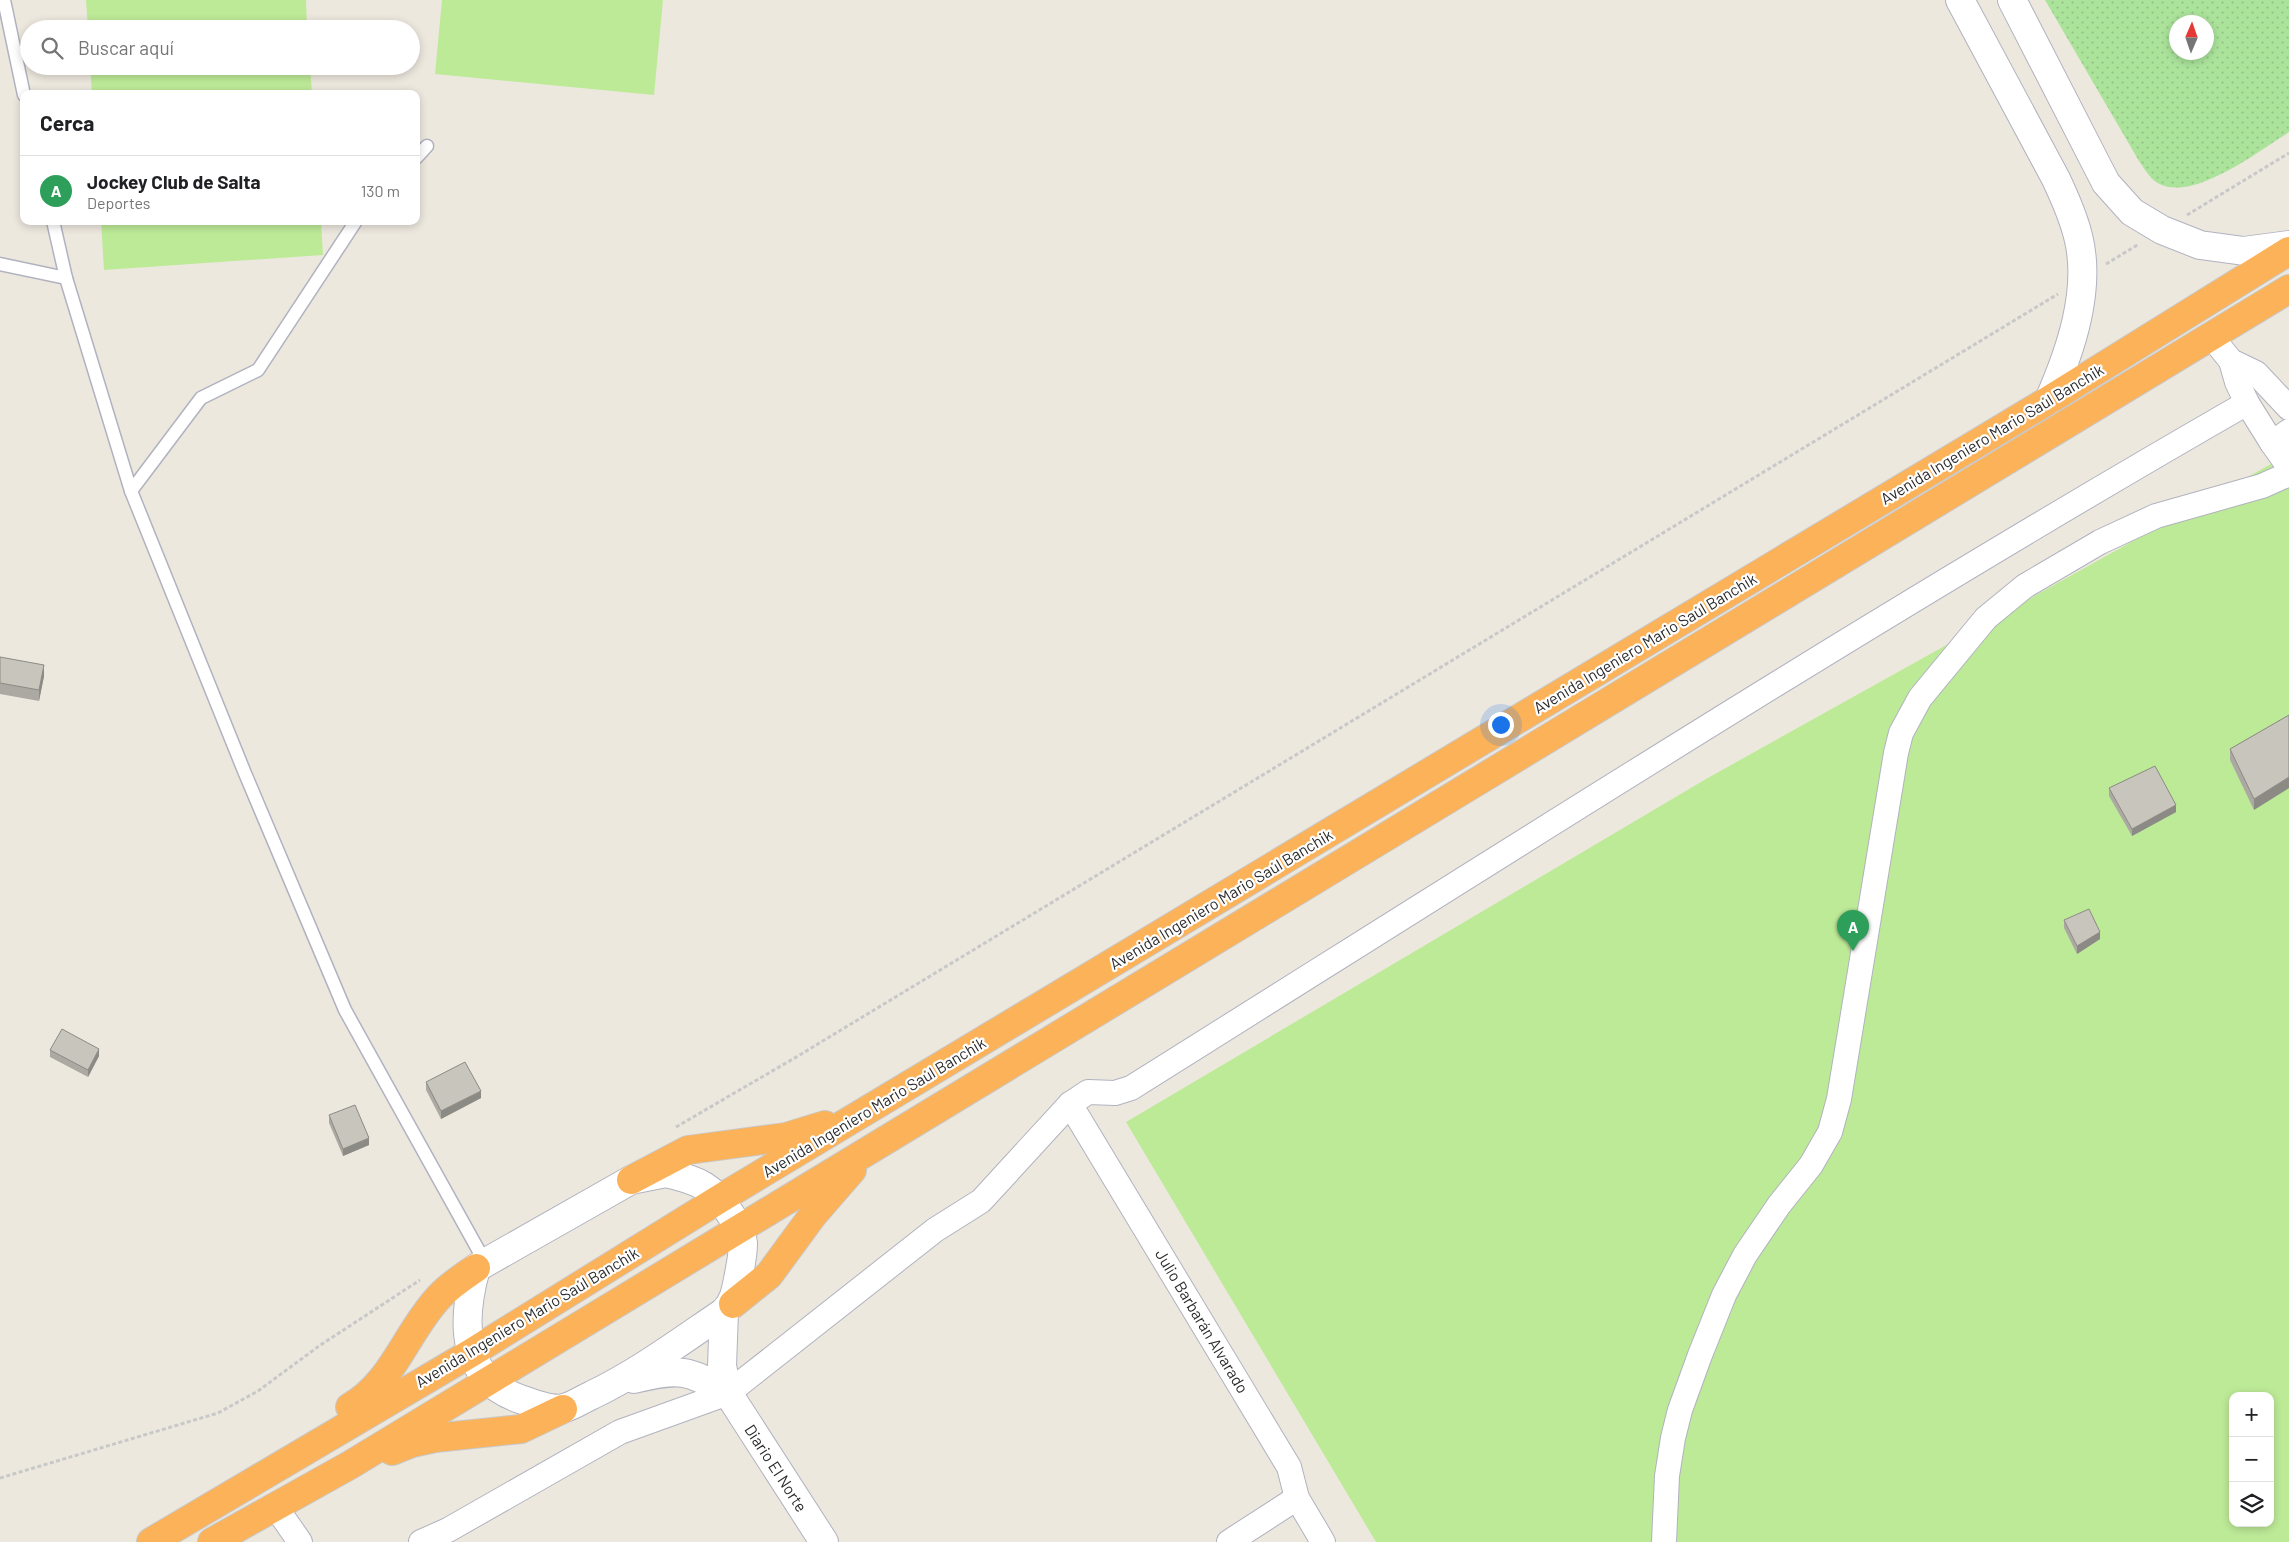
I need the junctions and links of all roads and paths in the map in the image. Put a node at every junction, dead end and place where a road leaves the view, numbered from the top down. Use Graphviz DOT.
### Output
graph roads {
  1 [pos="4,0"];
  2 [pos="1960,0"];
  3 [pos="2012,0"];
  4 [pos="23,90"];
  5 [pos="427,146"];
  6 [pos="2289,153"];
  7 [pos="420,154"];
  8 [pos="53,225"];
  9 [pos="353,225"];
  10 [pos="2162,230"];
  11 [pos="2289,245"];
  12 [pos="2289,251"];
  13 [pos="0,264"];
  14 [pos="66,278"];
  15 [pos="2082,279"];
  16 [pos="2289,289"];
  17 [pos="2211,336"];
  18 [pos="2231,361"];
  19 [pos="2049,400"];
  20 [pos="2247,403"];
  21 [pos="2289,408"];
  22 [pos="2280,437"];
  23 [pos="2289,467"];
  24 [pos="2289,474"];
  25 [pos="131,491"];
  26 [pos="1070,1104"];
  27 [pos="869,1111"];
  28 [pos="671,1130"];
  29 [pos="874,1148"];
  30 [pos="631,1180"];
  31 [pos="721,1198"];
  32 [pos="739,1228"];
  33 [pos="481,1265"];
  34 [pos="422,1279"];
  35 [pos="728,1308"];
  36 [pos="471,1353"];
  37 [pos="488,1380"];
  38 [pos="617,1383"];
  39 [pos="728,1393"];
  40 [pos="563,1409"];
  41 [pos="286,1462"];
  42 [pos="330,1476"];
  43 [pos="0,1478"];
  44 [pos="1296,1498"];
  45 [pos="275,1506"];
  46 [pos="151,1542"];
  47 [pos="212,1542"];
  48 [pos="300,1542"];
  49 [pos="421,1542"];
  50 [pos="824,1542"];
  51 [pos="1229,1542"];
  52 [pos="1323,1542"];
  53 [pos="1664,1542"];
  1 -- 4 [label="lane"];
  2 -- 15 [label="street"];
  3 -- 10 [label="street"];
  5 -- 7 [label="lane"];
  6 -- 10 [label="path"];
  8 -- 14 [label="lane"];
  9 -- 25 [label="lane"];
  10 -- 11 [label="street"];
  10 -- 15 [label="path"];
  12 -- 19 [label="highway, Avenida Ingeniero Mario Saúl Banchik"];
  13 -- 14 [label="lane"];
  14 -- 25 [label="lane"];
  15 -- 19 [label="street"];
  15 -- 28 [label="path"];
  16 -- 17 [label="highway, Avenida Ingeniero Mario Saúl Banchik"];
  17 -- 18 [label="street"];
  17 -- 29 [label="highway, Avenida Ingeniero Mario Saúl Banchik"];
  18 -- 20 [label="street"];
  18 -- 21 [label="street"];
  19 -- 27 [label="highway, Avenida Ingeniero Mario Saúl Banchik"];
  20 -- 22 [label="street"];
  20 -- 26 [label="street"];
  22 -- 23 [label="street"];
  24 -- 53 [label="street"];
  25 -- 33 [label="lane"];
  26 -- 39 [label="street"];
  26 -- 44 [label="street, Julio Barbarán Alvarado"];
  27 -- 30 [label="highway"];
  27 -- 31 [label="highway, Avenida Ingeniero Mario Saúl Banchik"];
  29 -- 32 [label="highway, Avenida Ingeniero Mario Saúl Banchik"];
  29 -- 35 [label="highway"];
  30 -- 31 [label="street"];
  30 -- 33 [label="street"];
  31 -- 32 [label="street"];
  31 -- 36 [label="highway, Avenida Ingeniero Mario Saúl Banchik"];
  32 -- 35 [label="street"];
  32 -- 37 [label="highway, Avenida Ingeniero Mario Saúl Banchik"];
  33 -- 36 [label="street"];
  33 -- 41 [label="highway"];
  34 -- 43 [label="path"];
  35 -- 38 [label="street"];
  35 -- 39 [label="street"];
  36 -- 37 [label="street"];
  36 -- 41 [label="highway, Avenida Ingeniero Mario Saúl Banchik"];
  37 -- 40 [label="street"];
  37 -- 42 [label="highway, Avenida Ingeniero Mario Saúl Banchik"];
  38 -- 39 [label="street"];
  38 -- 40 [label="street"];
  39 -- 49 [label="street"];
  39 -- 50 [label="street, Diario El Norte"];
  40 -- 42 [label="highway"];
  41 -- 46 [label="highway, Avenida Ingeniero Mario Saúl Banchik"];
  42 -- 45 [label="highway, Avenida Ingeniero Mario Saúl Banchik"];
  44 -- 51 [label="street"];
  44 -- 52 [label="street, Julio Barbarán Alvarado"];
  45 -- 47 [label="highway, Avenida Ingeniero Mario Saúl Banchik"];
  45 -- 48 [label="street"];
}
